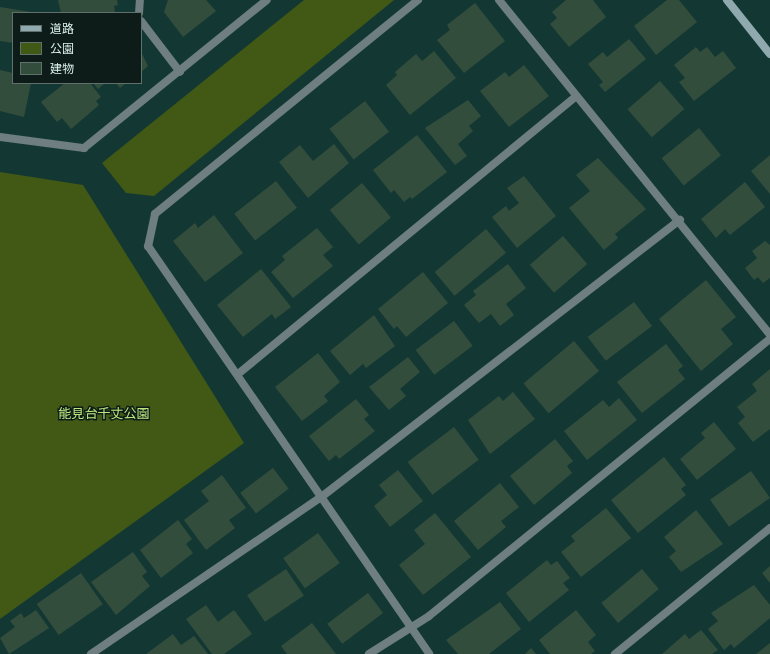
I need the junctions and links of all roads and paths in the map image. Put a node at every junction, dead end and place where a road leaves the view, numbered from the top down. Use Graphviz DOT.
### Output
graph roads {
  1 [pos="140,0"];
  2 [pos="267,0"];
  3 [pos="418,0"];
  4 [pos="499,0"];
  5 [pos="727,0"];
  6 [pos="139,12"];
  7 [pos="142,22"];
  8 [pos="770,54"];
  9 [pos="180,72"];
  10 [pos="575,97"];
  11 [pos="0,137"];
  12 [pos="680,220"];
  13 [pos="770,335"];
  14 [pos="770,339"];
  15 [pos="238,374"];
  16 [pos="320,498"];
  17 [pos="770,528"];
  18 [pos="410,627"];
  19 [pos="92,654"];
  20 [pos="369,654"];
  21 [pos="429,654"];
  22 [pos="615,654"];
  1 -- 6 [label="street"];
  2 -- 9 [label="street"];
  3 -- 15 [label="street"];
  4 -- 10 [label="street"];
  5 -- 8 [label="street"];
  7 -- 9 [label="street"];
  9 -- 11 [label="street"];
  10 -- 12 [label="street"];
  10 -- 15 [label="street"];
  12 -- 13 [label="street"];
  12 -- 16 [label="street"];
  14 -- 18 [label="street"];
  15 -- 16 [label="street"];
  16 -- 18 [label="street"];
  16 -- 19 [label="street"];
  17 -- 22 [label="street"];
  18 -- 20 [label="street"];
  18 -- 21 [label="street"];
}
